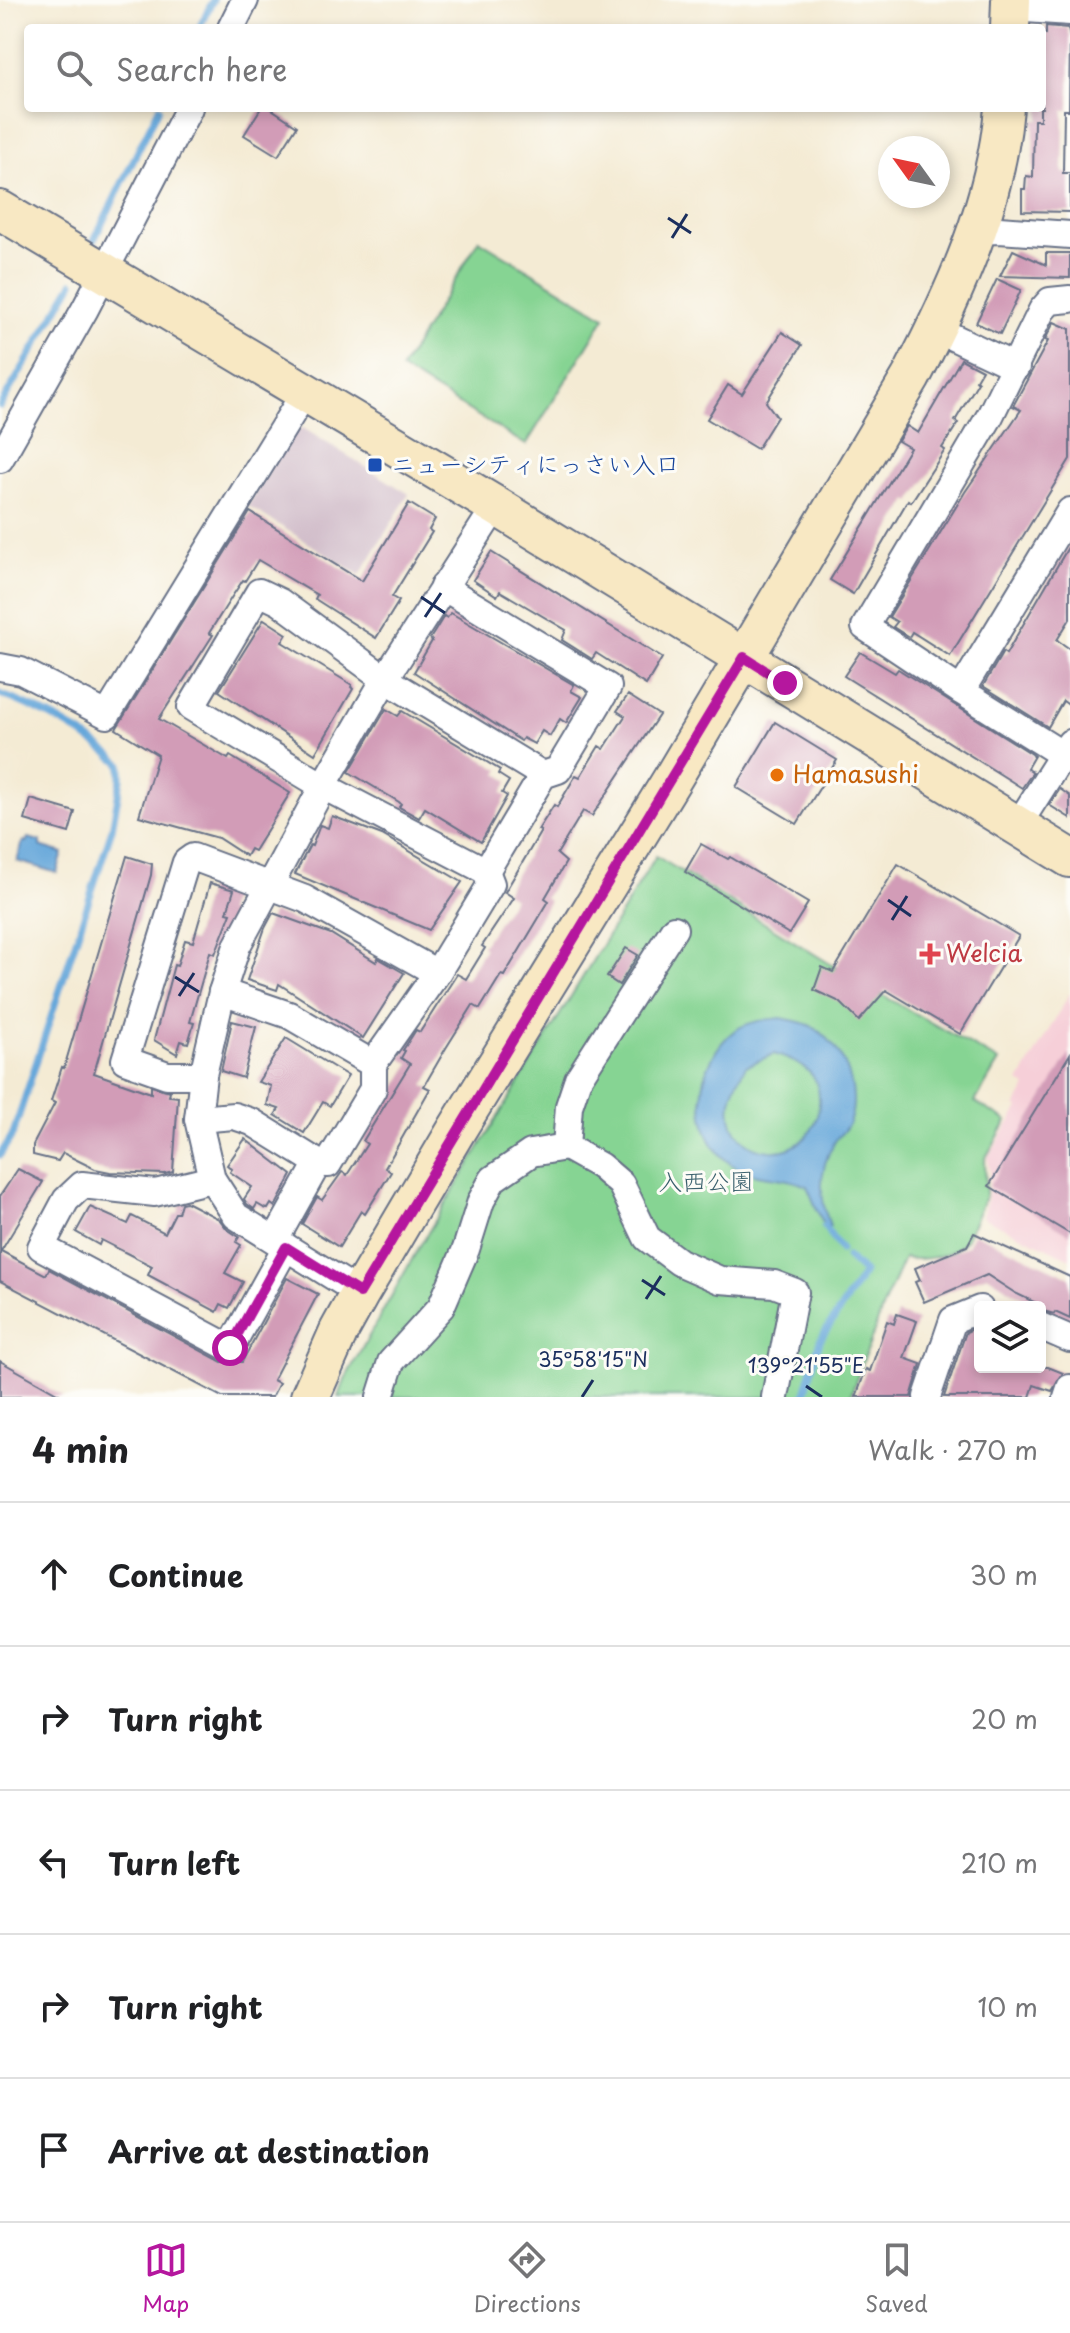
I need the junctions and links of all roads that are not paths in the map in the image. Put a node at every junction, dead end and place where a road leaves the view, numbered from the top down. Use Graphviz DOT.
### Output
graph roads {
  1 [pos="245,0"];
  2 [pos="1011,12"];
  3 [pos="1070,12"];
  4 [pos="233,24"];
  5 [pos="187,112"];
  6 [pos="1003,112"];
  7 [pos="0,210"];
  8 [pos="978,231"];
  9 [pos="1070,235"];
  10 [pos="104,273"];
  11 [pos="1070,299"];
  12 [pos="936,329"];
  13 [pos="1016,367"];
  14 [pos="305,392"];
  15 [pos="0,459"];
  16 [pos="496,506"];
  17 [pos="1070,511"];
  18 [pos="443,587"];
  19 [pos="744,657"];
  20 [pos="0,667"];
  21 [pos="385,679"];
  22 [pos="961,691"];
  23 [pos="1066,749"];
  24 [pos="543,775"];
  25 [pos="323,786"];
  26 [pos="1018,825"];
  27 [pos="1070,858"];
  28 [pos="486,871"];
  29 [pos="268,887"];
  30 [pos="674,929"];
  31 [pos="437,973"];
  32 [pos="222,992"];
  33 [pos="373,1064"];
  34 [pos="203,1075"];
  35 [pos="198,1119"];
  36 [pos="566,1147"];
  37 [pos="318,1163"];
  38 [pos="212,1179"];
  39 [pos="281,1243"];
  40 [pos="360,1293"];
  41 [pos="974,1311"];
  42 [pos="1046,1329"];
  43 [pos="1070,1339"];
  44 [pos="1070,1388"];
  45 [pos="310,1397"];
  46 [pos="380,1397"];
  47 [pos="775,1397"];
  48 [pos="927,1397"];
  49 [pos="1067,1397"];
  1 -- 4 [label="street"];
  2 -- 3 [label="street"];
  5 -- 10 [label="street"];
  6 -- 8 [label="street"];
  7 -- 10 [label="street"];
  8 -- 9 [label="street"];
  8 -- 12 [label="street"];
  10 -- 14 [label="street"];
  10 -- 15 [label="street"];
  11 -- 13 [label="street"];
  12 -- 13 [label="street"];
  12 -- 19 [label="street"];
  13 -- 22 [label="street"];
  14 -- 16 [label="street"];
  14 -- 20 [label="street"];
  16 -- 18 [label="street"];
  16 -- 19 [label="street"];
  17 -- 22 [label="street"];
  18 -- 21 [label="street"];
  18 -- 24 [label="street"];
  19 -- 26 [label="street"];
  19 -- 40 [label="street"];
  21 -- 24 [label="street"];
  21 -- 25 [label="street"];
  21 -- 25 [label="street"];
  22 -- 23 [label="street"];
  23 -- 26 [label="street"];
  24 -- 28 [label="street"];
  25 -- 28 [label="street"];
  25 -- 29 [label="street"];
  26 -- 27 [label="street"];
  28 -- 31 [label="street"];
  29 -- 31 [label="street"];
  29 -- 32 [label="street"];
  29 -- 34 [label="street"];
  30 -- 36 [label="street"];
  31 -- 33 [label="street"];
  32 -- 33 [label="street"];
  32 -- 34 [label="street"];
  33 -- 37 [label="street"];
  34 -- 35 [label="street"];
  35 -- 37 [label="street"];
  35 -- 38 [label="street"];
  36 -- 46 [label="street"];
  36 -- 47 [label="street"];
  37 -- 39 [label="street"];
  38 -- 39 [label="street"];
  38 -- 39 [label="street"];
  39 -- 40 [label="street"];
  40 -- 45 [label="street"];
  41 -- 48 [label="street"];
  42 -- 43 [label="street"];
  44 -- 49 [label="street"];
}
